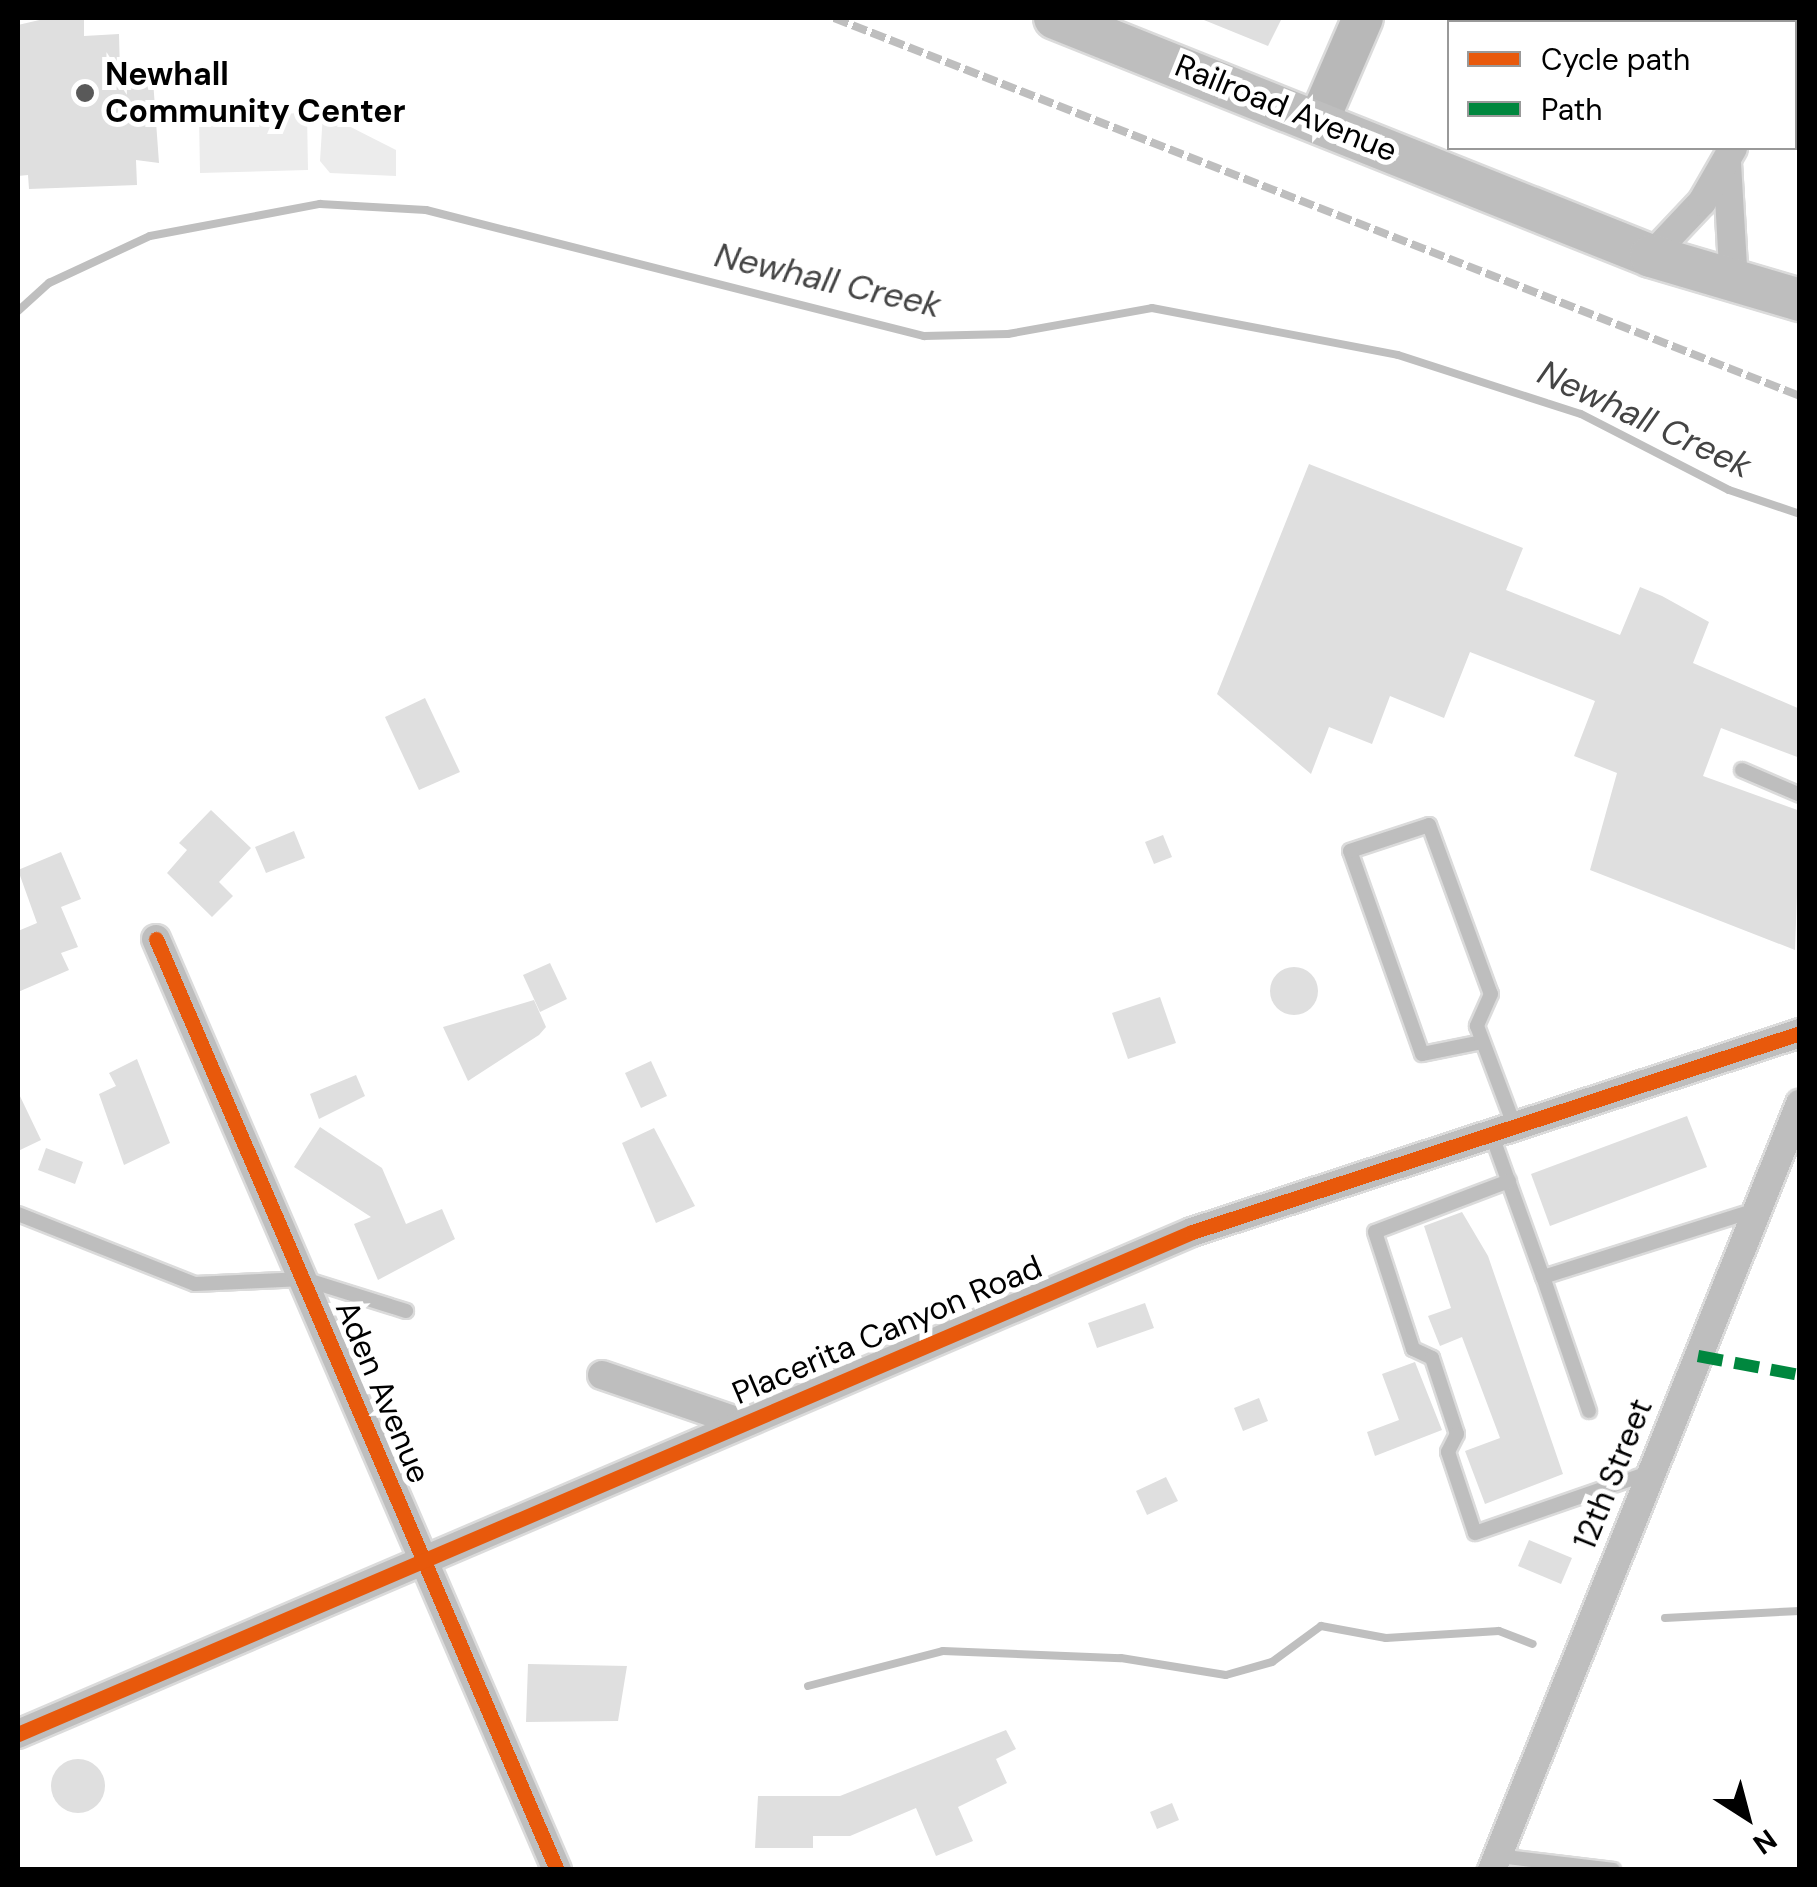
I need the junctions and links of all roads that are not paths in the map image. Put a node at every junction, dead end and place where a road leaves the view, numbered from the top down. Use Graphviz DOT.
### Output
graph roads {
  1 [pos="1056,18"];
  2 [pos="1362,18"];
  3 [pos="1319,120"];
  4 [pos="1730,155"];
  5 [pos="1651,256"];
  6 [pos="1734,283"];
  7 [pos="1800,300"];
  8 [pos="1742,770"];
  9 [pos="1800,795"];
  10 [pos="156,938"];
  11 [pos="1800,1033"];
  12 [pos="1482,1042"];
  13 [pos="1800,1104"];
  14 [pos="1501,1126"];
  15 [pos="1508,1181"];
  16 [pos="1757,1210"];
  17 [pos="18,1214"];
  18 [pos="1543,1277"];
  19 [pos="304,1279"];
  20 [pos="406,1311"];
  21 [pos="602,1375"];
  22 [pos="1589,1411"];
  23 [pos="740,1422"];
  24 [pos="1652,1472"];
  25 [pos="424,1556"];
  26 [pos="18,1734"];
  27 [pos="1495,1863"];
  28 [pos="557,1870"];
  29 [pos="1613,1870"];
  1 -- 3 [label="main road, Railroad Avenue"];
  2 -- 3 [label="main road"];
  3 -- 5 [label="main road, Railroad Avenue"];
  4 -- 5 [label="street"];
  4 -- 6 [label="street"];
  5 -- 6 [label="main road, Railroad Avenue"];
  6 -- 7 [label="main road, Railroad Avenue"];
  8 -- 9 [label="lane"];
  10 -- 19 [label="street, Aden Avenue"];
  11 -- 14 [label="street, Placerita Canyon Road"];
  12 -- 12 [label="lane"];
  12 -- 14 [label="lane"];
  13 -- 16 [label="street, 12th Street"];
  14 -- 15 [label="lane"];
  14 -- 23 [label="street, Placerita Canyon Road"];
  15 -- 18 [label="lane"];
  15 -- 24 [label="lane"];
  16 -- 18 [label="lane"];
  16 -- 24 [label="street, 12th Street"];
  17 -- 19 [label="lane"];
  18 -- 22 [label="lane"];
  19 -- 20 [label="lane"];
  19 -- 25 [label="street, Aden Avenue"];
  21 -- 23 [label="street"];
  23 -- 25 [label="street, Placerita Canyon Road"];
  24 -- 27 [label="street, 12th Street"];
  25 -- 26 [label="street, Placerita Canyon Road"];
  25 -- 28 [label="street, Aden Avenue"];
  27 -- 29 [label="lane"];
}
